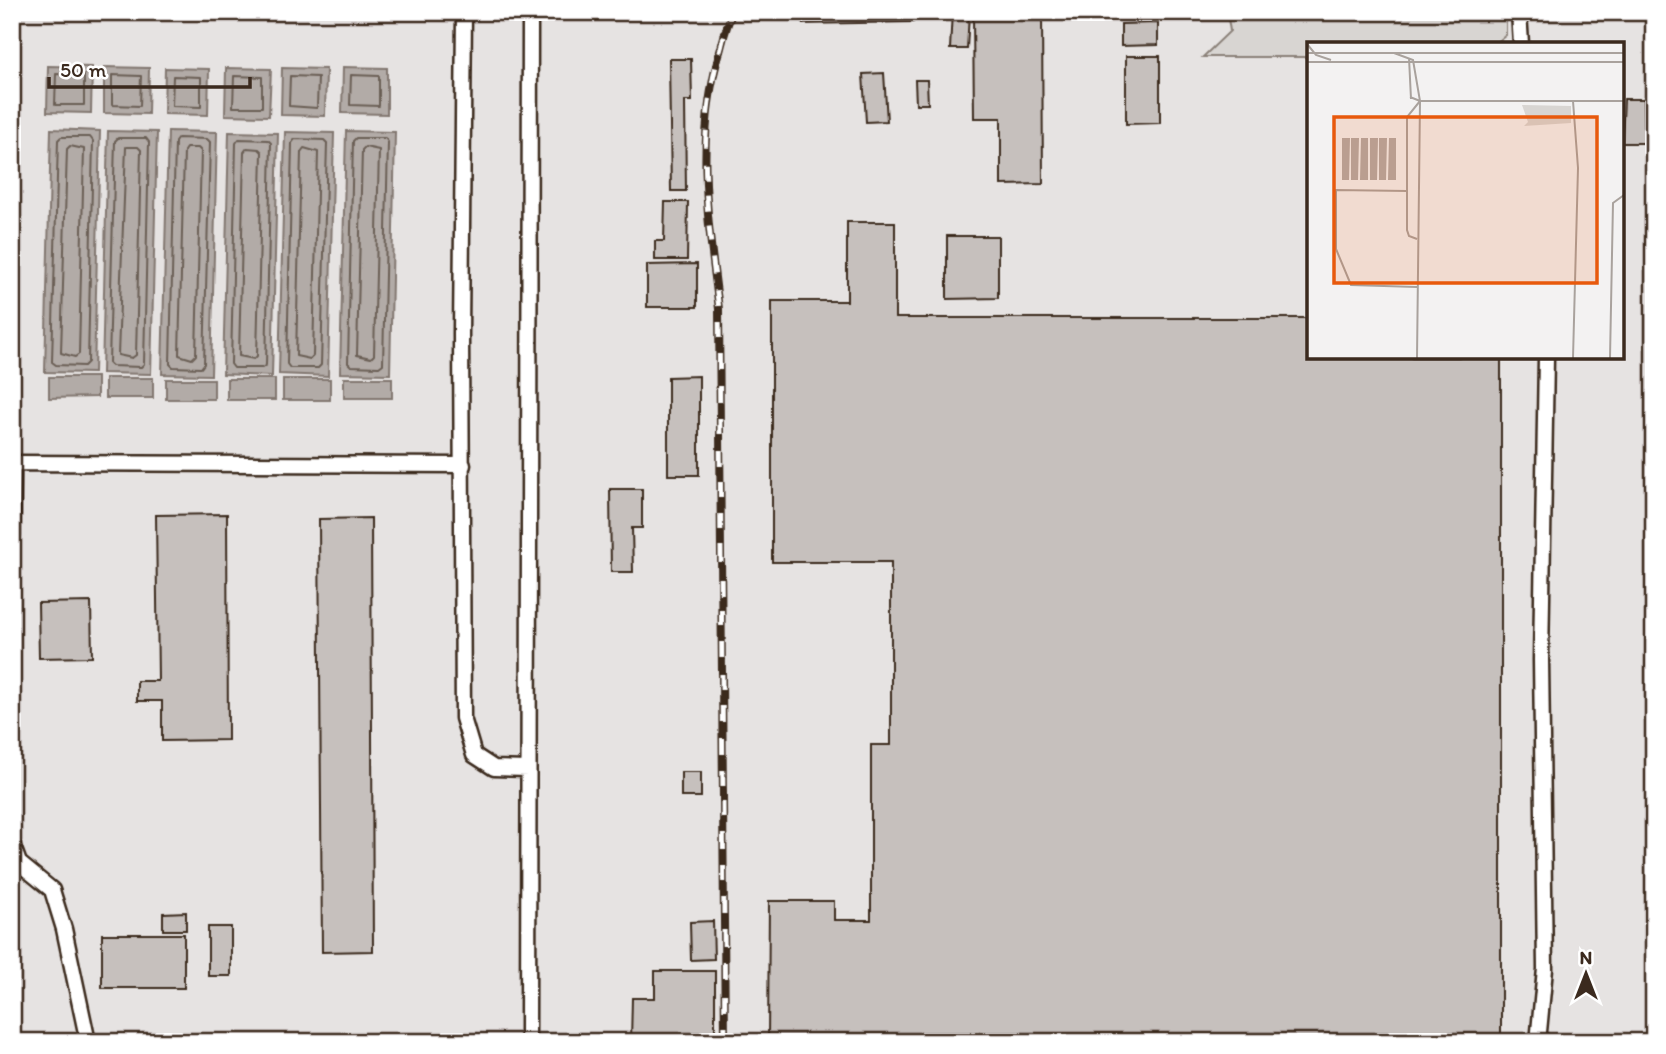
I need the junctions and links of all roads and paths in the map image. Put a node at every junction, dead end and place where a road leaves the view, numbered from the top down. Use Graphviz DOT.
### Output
graph roads {
  1 [pos="464,12"];
  2 [pos="530,12"];
  3 [pos="1519,12"];
  4 [pos="1521,42"];
  5 [pos="1546,359"];
  6 [pos="463,465"];
  7 [pos="12,535"];
  8 [pos="528,769"];
  9 [pos="12,844"];
  10 [pos="88,1042"];
  11 [pos="528,1042"];
  12 [pos="1538,1042"];
  1 -- 6 [label="lane"];
  2 -- 8 [label="lane"];
  3 -- 4 [label="lane"];
  5 -- 12 [label="lane"];
  6 -- 7 [label="lane"];
  6 -- 8 [label="lane"];
  8 -- 11 [label="lane"];
  9 -- 10 [label="lane"];
}
